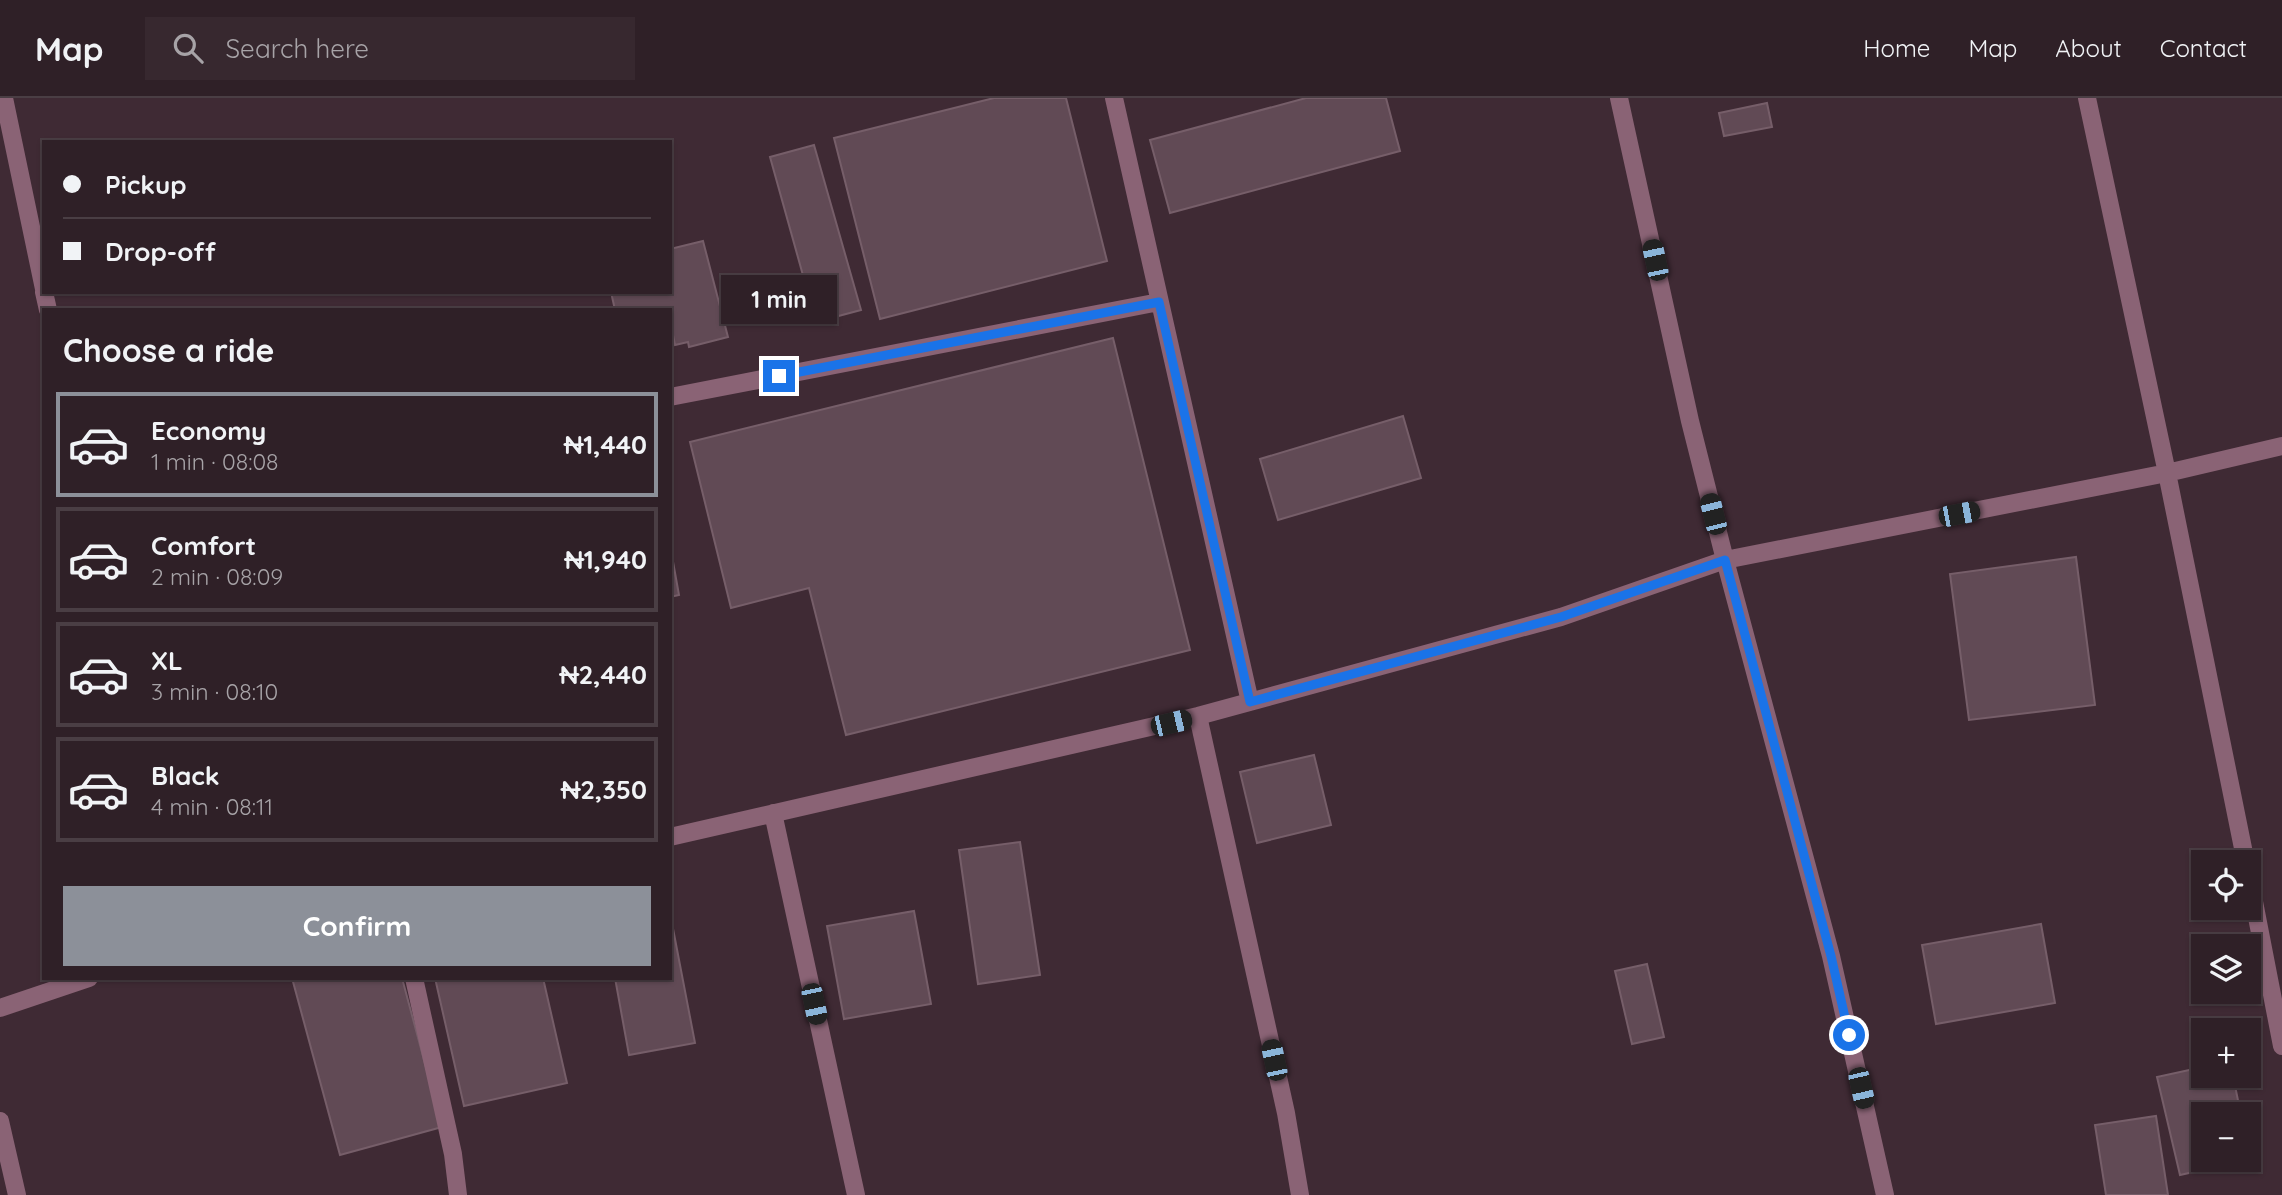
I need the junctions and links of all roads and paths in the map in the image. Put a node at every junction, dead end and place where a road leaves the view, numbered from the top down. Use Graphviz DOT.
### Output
graph roads {
  1 [pos="4,98"];
  2 [pos="1114,98"];
  3 [pos="1619,98"];
  4 [pos="2087,98"];
  5 [pos="42,281"];
  6 [pos="1159,302"];
  7 [pos="672,397"];
  8 [pos="2282,446"];
  9 [pos="2167,473"];
  10 [pos="1725,560"];
  11 [pos="1250,702"];
  12 [pos="1198,716"];
  13 [pos="773,813"];
  14 [pos="672,837"];
  15 [pos="2243,850"];
  16 [pos="2258,920"];
  17 [pos="83,980"];
  18 [pos="414,980"];
  19 [pos="0,1007"];
  20 [pos="2282,1046"];
  21 [pos="0,1121"];
  22 [pos="17,1195"];
  23 [pos="458,1195"];
  24 [pos="856,1195"];
  25 [pos="1300,1195"];
  26 [pos="1885,1195"];
  1 -- 5 [label="street"];
  2 -- 6 [label="street"];
  3 -- 10 [label="street"];
  4 -- 9 [label="street"];
  6 -- 7 [label="street"];
  6 -- 11 [label="street"];
  8 -- 9 [label="street"];
  9 -- 10 [label="street"];
  9 -- 15 [label="street"];
  10 -- 11 [label="street"];
  10 -- 26 [label="street"];
  11 -- 12 [label="street"];
  12 -- 13 [label="street"];
  12 -- 25 [label="street"];
  13 -- 14 [label="street"];
  13 -- 24 [label="street"];
  16 -- 20 [label="street"];
  17 -- 19 [label="street"];
  18 -- 23 [label="street"];
  21 -- 22 [label="street"];
}
